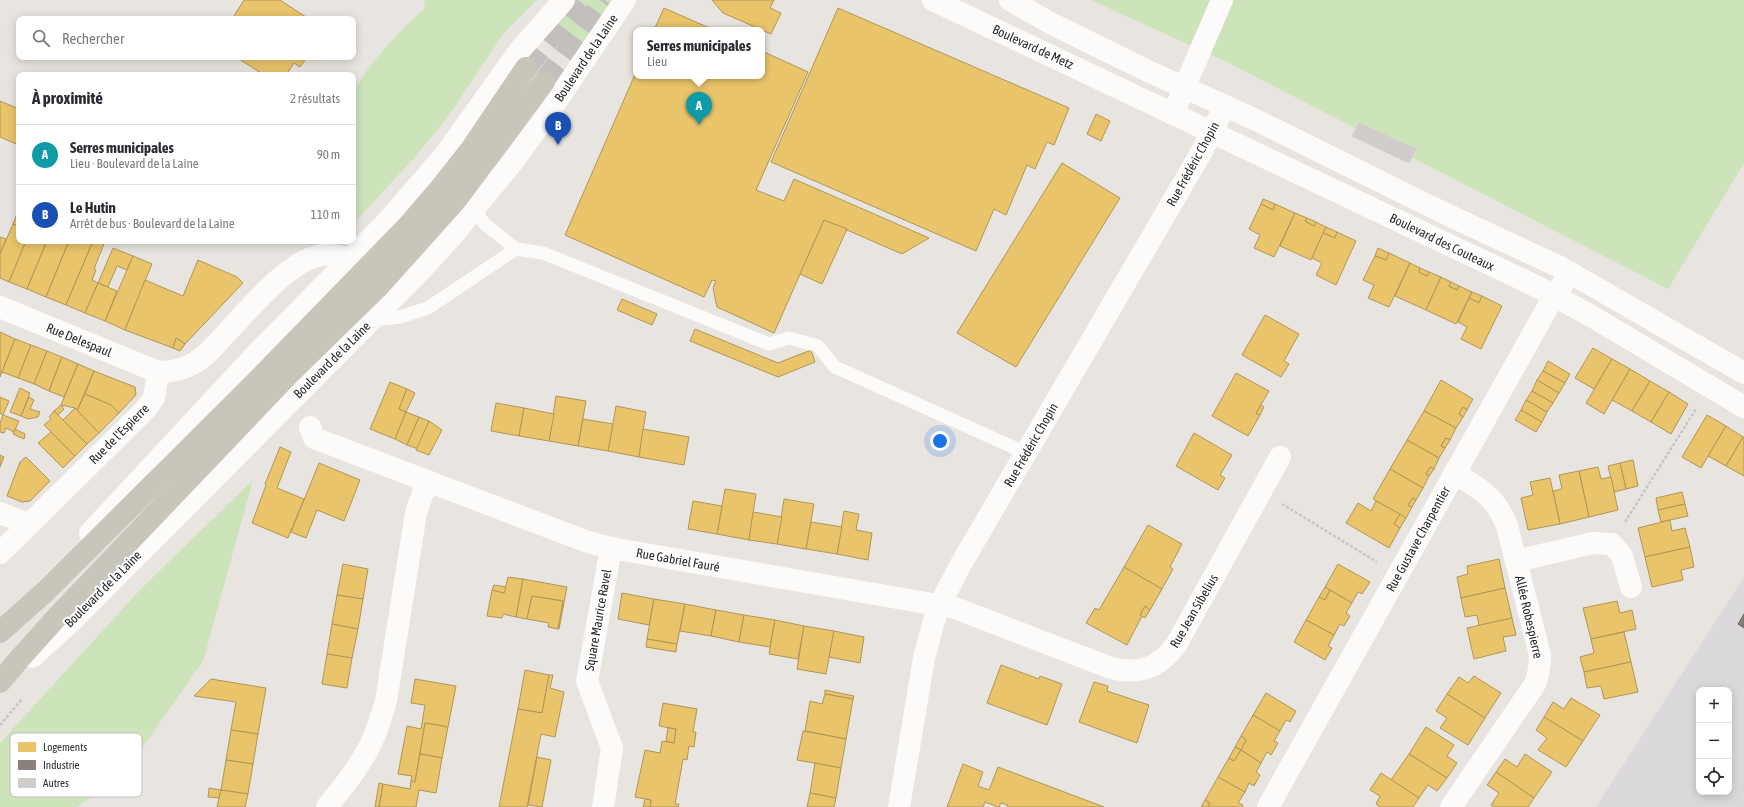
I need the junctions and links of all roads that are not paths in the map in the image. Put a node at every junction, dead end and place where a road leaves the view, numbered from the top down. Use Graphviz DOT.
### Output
graph roads {
  1 [pos="564,0"];
  2 [pos="625,0"];
  3 [pos="934,0"];
  4 [pos="1010,0"];
  5 [pos="1222,0"];
  6 [pos="526,68"];
  7 [pos="544,82"];
  8 [pos="1185,87"];
  9 [pos="1132,94"];
  10 [pos="1225,106"];
  11 [pos="1173,114"];
  12 [pos="1212,132"];
  13 [pos="474,210"];
  14 [pos="516,249"];
  15 [pos="350,259"];
  16 [pos="1570,273"];
  17 [pos="1554,296"];
  18 [pos="0,307"];
  19 [pos="372,320"];
  20 [pos="158,372"];
  21 [pos="1744,373"];
  22 [pos="1744,407"];
  23 [pos="310,427"];
  24 [pos="1026,453"];
  25 [pos="1280,457"];
  26 [pos="1454,473"];
  27 [pos="426,481"];
  28 [pos="0,513"];
  29 [pos="28,524"];
  30 [pos="611,548"];
  31 [pos="0,553"];
  32 [pos="1516,561"];
  33 [pos="1631,587"];
  34 [pos="939,606"];
  35 [pos="0,628"];
  36 [pos="0,632"];
  37 [pos="0,682"];
  38 [pos="0,686"];
  39 [pos="327,807"];
  40 [pos="603,807"];
  41 [pos="899,807"];
  42 [pos="1268,807"];
  43 [pos="1451,807"];
  1 -- 15 [label="street"];
  2 -- 13 [label="street, Boulevard de la Laine"];
  3 -- 9 [label="street, Boulevard de Metz"];
  4 -- 8 [label="street, Boulevard des Couteaux"];
  5 -- 8 [label="street"];
  6 -- 36 [label="main road"];
  7 -- 37 [label="main road"];
  8 -- 10 [label="street, Boulevard des Couteaux"];
  8 -- 11 [label="street"];
  9 -- 11 [label="street, Boulevard des Couteaux"];
  10 -- 12 [label="street, Rue Frédéric Chopin"];
  10 -- 16 [label="street, Boulevard des Couteaux"];
  11 -- 12 [label="street, Boulevard des Couteaux"];
  12 -- 17 [label="street, Boulevard des Couteaux"];
  12 -- 24 [label="street, Rue Frédéric Chopin"];
  13 -- 14 [label="lane"];
  13 -- 19 [label="street, Boulevard de la Laine"];
  14 -- 19 [label="lane"];
  14 -- 24 [label="lane"];
  15 -- 20 [label="street"];
  15 -- 35 [label="street"];
  16 -- 17 [label="street, Rue Gustave Charpentier"];
  16 -- 21 [label="street, Boulevard des Couteaux"];
  17 -- 22 [label="street, Boulevard des Couteaux"];
  17 -- 26 [label="street, Rue Gustave Charpentier"];
  18 -- 20 [label="street, Rue Delespaul"];
  19 -- 38 [label="street, Boulevard de la Laine"];
  20 -- 29 [label="street, Rue de l'Espierre"];
  23 -- 27 [label="street, Rue Gabriel Fauré"];
  24 -- 34 [label="street, Rue Frédéric Chopin"];
  25 -- 34 [label="street, Rue Jean Sibelius"];
  26 -- 32 [label="street, Allée Robespierre"];
  26 -- 42 [label="street, Rue Gustave Charpentier"];
  27 -- 30 [label="street, Rue Gabriel Fauré"];
  27 -- 39 [label="street"];
  28 -- 29 [label="street"];
  29 -- 31 [label="street, Rue de l'Espierre"];
  30 -- 34 [label="street, Rue Gabriel Fauré"];
  30 -- 40 [label="street, Square Maurice Ravel"];
  32 -- 33 [label="street"];
  32 -- 43 [label="street, Allée Robespierre"];
  34 -- 41 [label="street, Rue Frédéric Chopin"];
}
